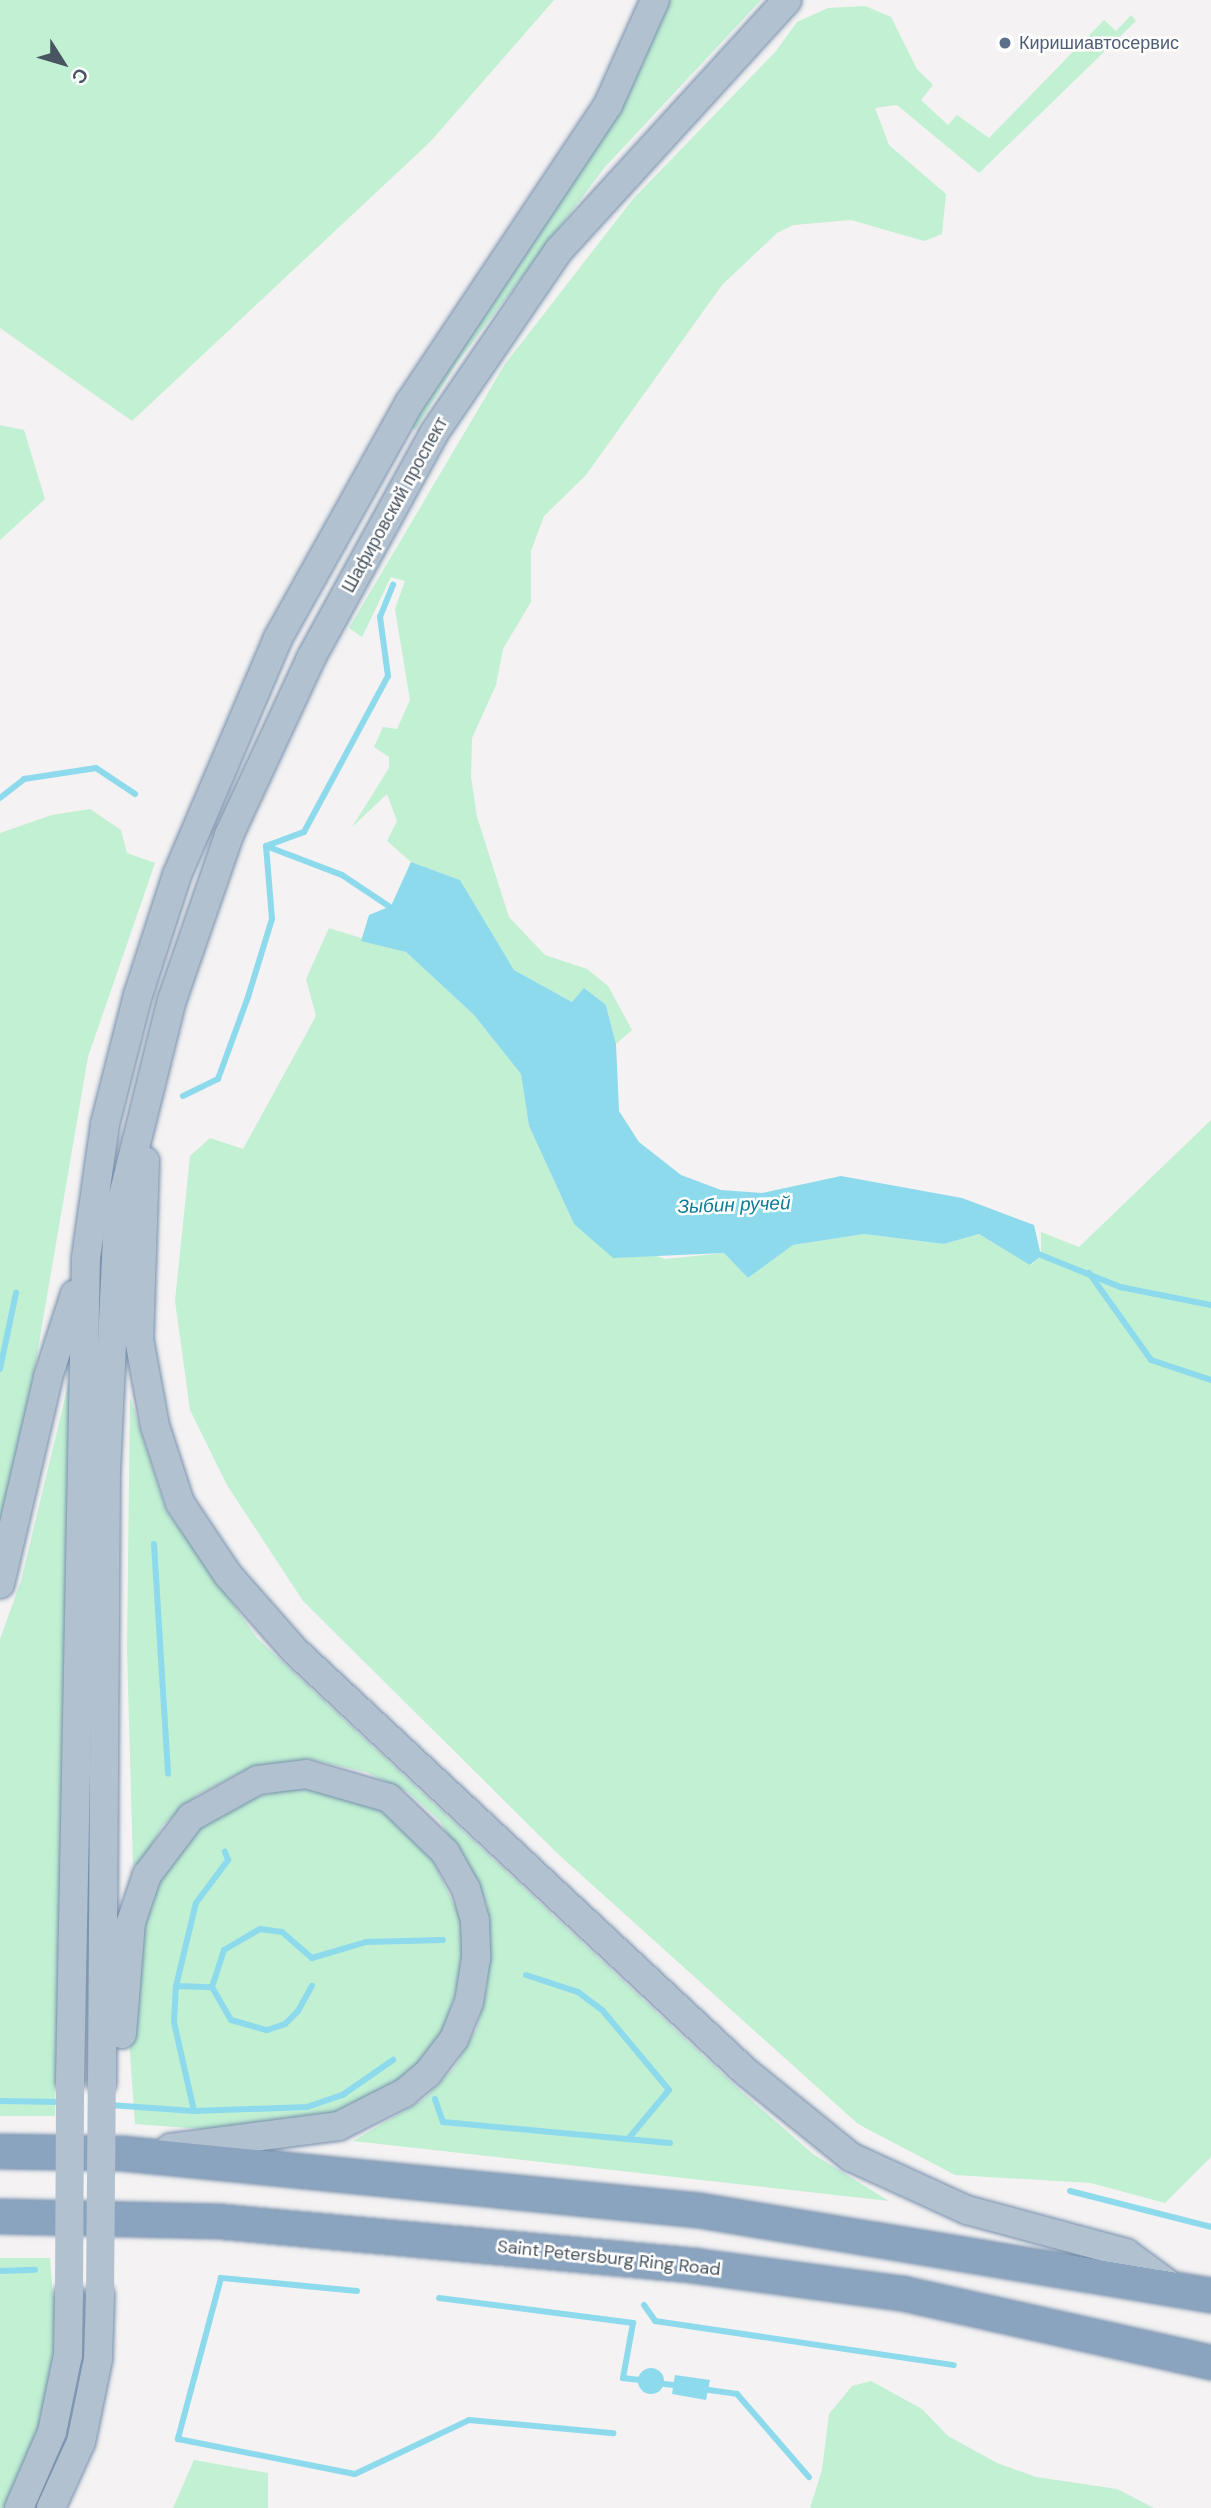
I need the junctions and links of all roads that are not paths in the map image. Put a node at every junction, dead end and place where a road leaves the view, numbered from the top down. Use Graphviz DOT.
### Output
graph roads {
  1 [pos="655,0"];
  2 [pos="787,0"];
  3 [pos="148,1095"];
  4 [pos="86,1258"];
  5 [pos="0,1584"];
  6 [pos="112,2082"];
  7 [pos="0,2151"];
  8 [pos="122,2153"];
  9 [pos="0,2216"];
  10 [pos="1168,2284"];
  11 [pos="1211,2295"];
  12 [pos="1211,2362"];
  13 [pos="19,2508"];
  14 [pos="51,2508"];
  1 -- 4 [label="main road"];
  2 -- 3 [label="main road, Шафировский проспект"];
  3 -- 6 [label="main road"];
  3 -- 10 [label="main road"];
  4 -- 5 [label="main road"];
  4 -- 13 [label="main road, bridge"];
  6 -- 8 [label="main road"];
  6 -- 14 [label="main road, bridge"];
  7 -- 8 [label="highway"];
  8 -- 10 [label="highway"];
  9 -- 12 [label="highway, Saint Petersburg Ring Road"];
  10 -- 11 [label="highway"];
}
